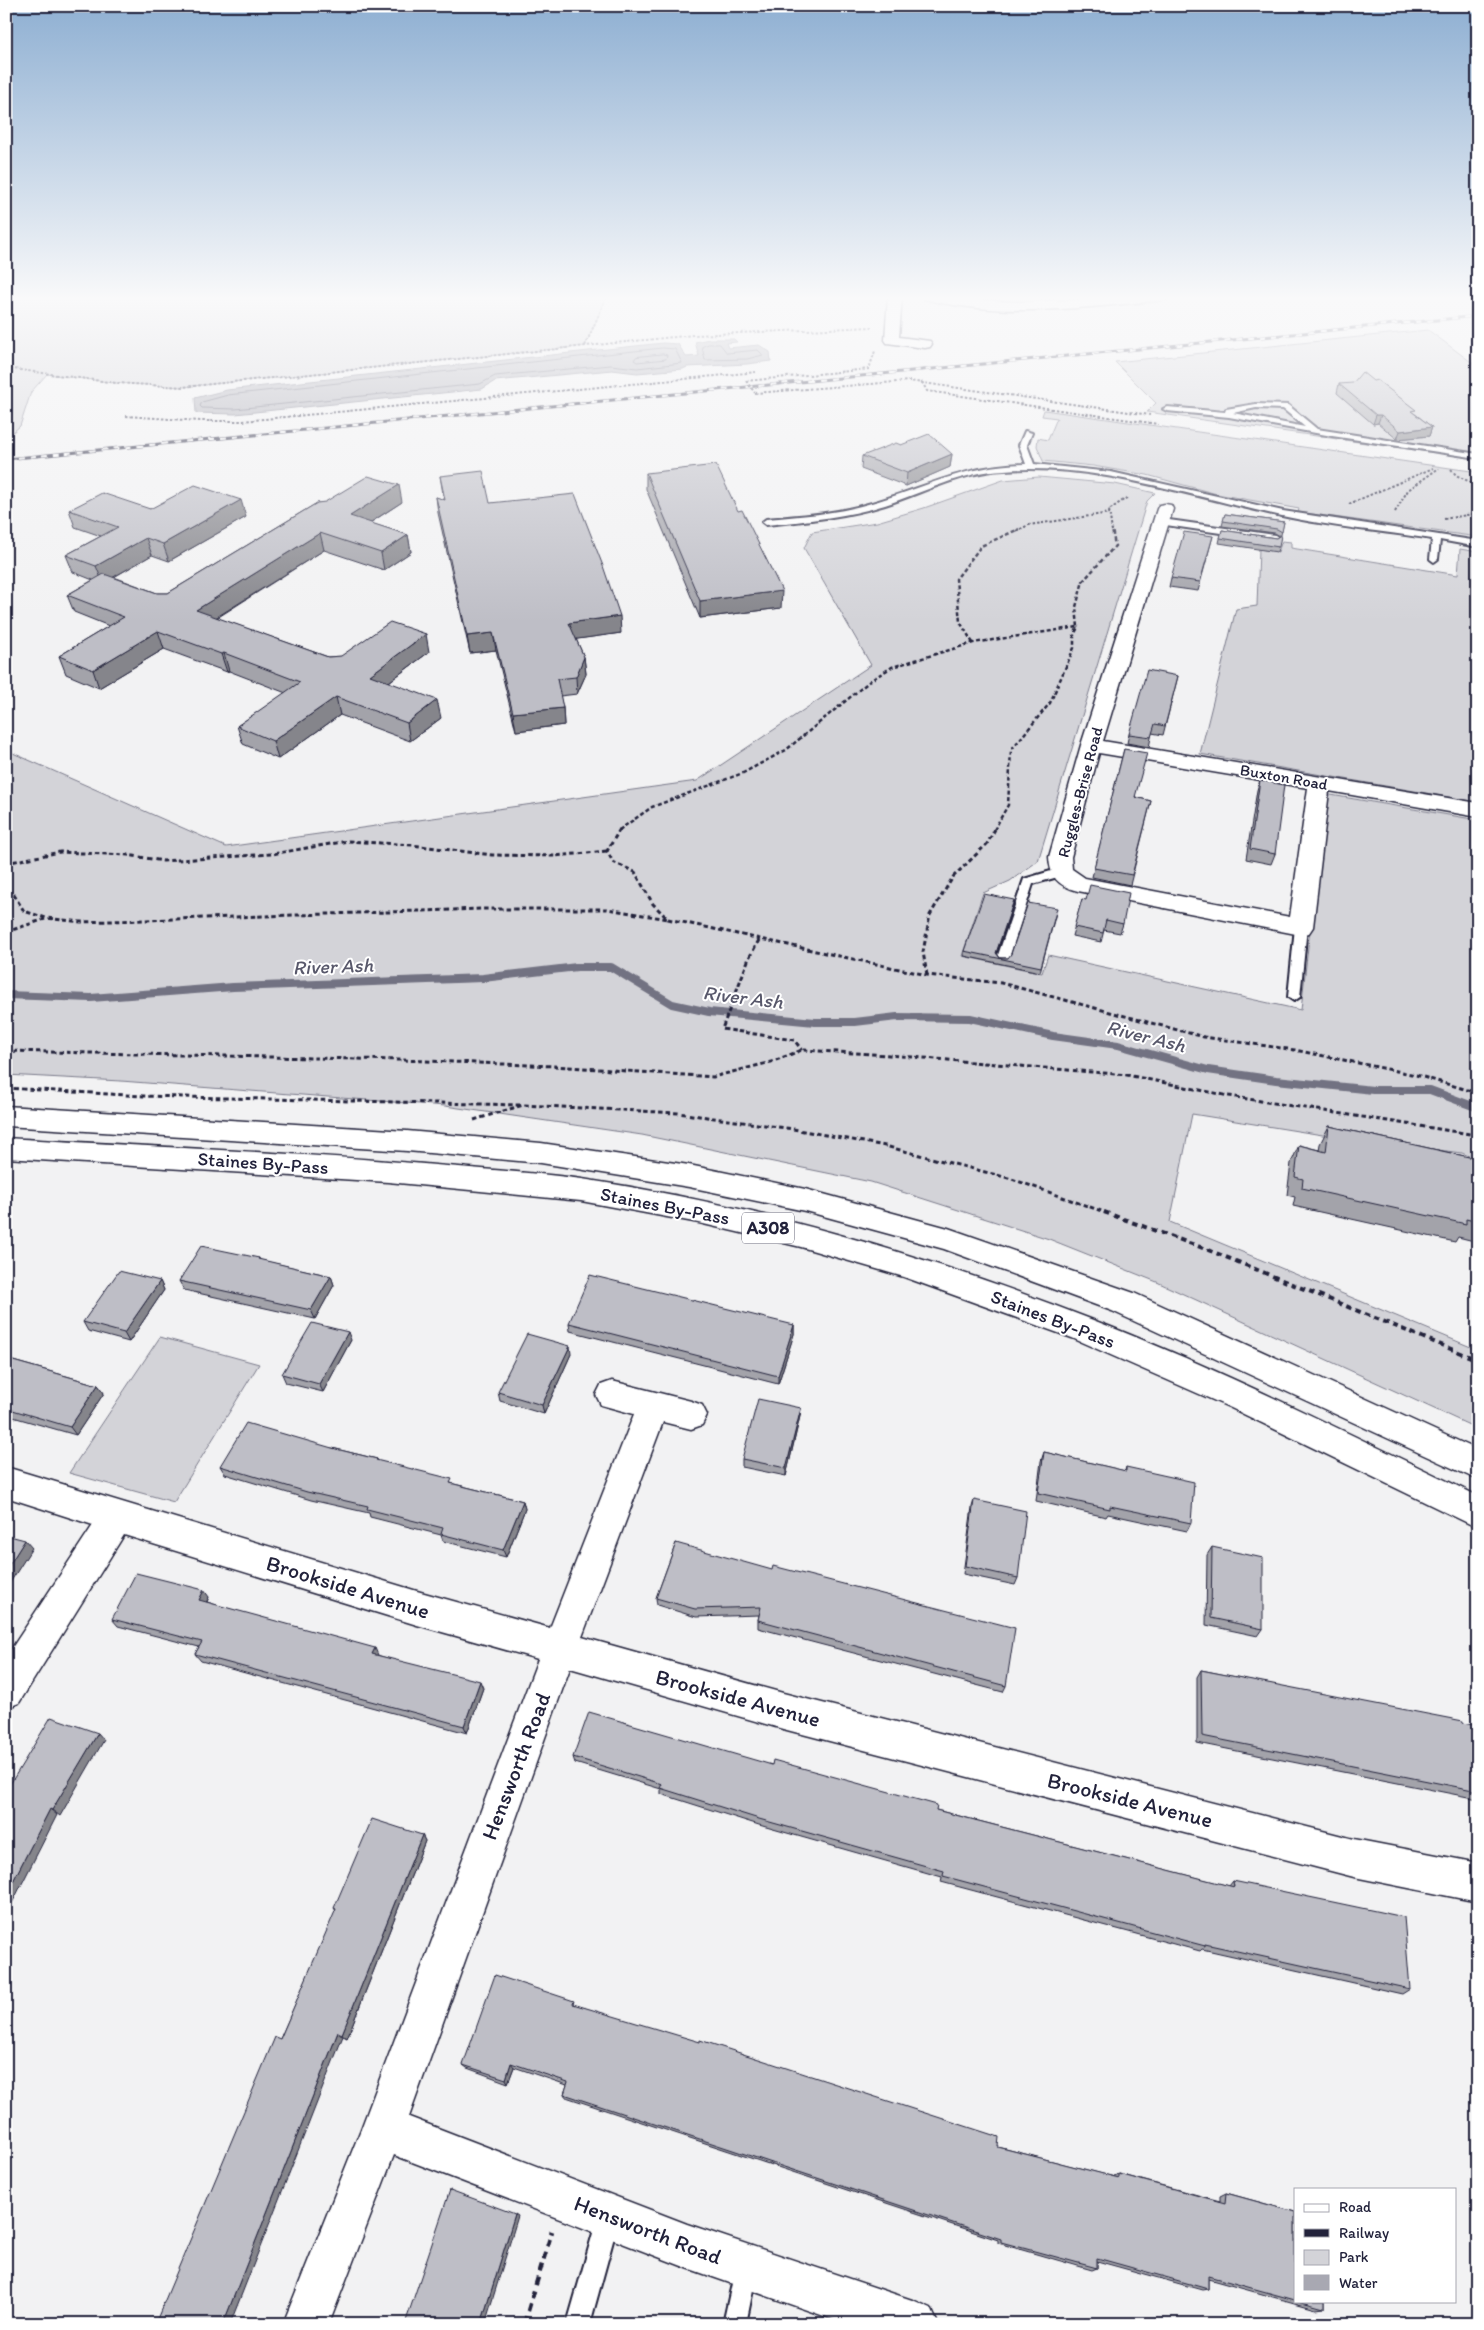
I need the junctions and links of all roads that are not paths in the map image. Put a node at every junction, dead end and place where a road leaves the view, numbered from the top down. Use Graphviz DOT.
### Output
graph roads {
  1 [pos="1167,409"];
  2 [pos="1229,415"];
  3 [pos="1315,431"];
  4 [pos="1028,433"];
  5 [pos="1478,456"];
  6 [pos="1031,466"];
  7 [pos="1163,516"];
  8 [pos="766,522"];
  9 [pos="1275,538"];
  10 [pos="1436,538"];
  11 [pos="1478,543"];
  12 [pos="1434,559"];
  13 [pos="1091,745"];
  14 [pos="1319,783"];
  15 [pos="1478,810"];
  16 [pos="1061,872"];
  17 [pos="1301,927"];
  18 [pos="1003,958"];
  19 [pos="1294,997"];
  20 [pos="6,1116"];
  21 [pos="6,1148"];
  22 [pos="612,1394"];
  23 [pos="653,1405"];
  24 [pos="691,1415"];
  25 [pos="1478,1466"];
  26 [pos="6,1482"];
  27 [pos="1478,1513"];
  28 [pos="117,1517"];
  29 [pos="560,1649"];
  30 [pos="6,1690"];
  31 [pos="1478,1883"];
  32 [pos="383,2129"];
  33 [pos="609,2216"];
  34 [pos="747,2266"];
  35 [pos="864,2315"];
  36 [pos="306,2324"];
  37 [pos="578,2324"];
  38 [pos="734,2324"];
  39 [pos="915,2324"];
  1 -- 2 [label="lane"];
  2 -- 3 [label="lane"];
  2 -- 3 [label="lane"];
  3 -- 5 [label="lane"];
  4 -- 6 [label="lane"];
  6 -- 8 [label="lane"];
  6 -- 10 [label="lane"];
  7 -- 9 [label="lane"];
  7 -- 13 [label="main road, Ruggles-Brise Road"];
  10 -- 11 [label="lane"];
  10 -- 12 [label="lane"];
  13 -- 14 [label="main road, Buxton Road"];
  13 -- 16 [label="main road, Ruggles-Brise Road"];
  14 -- 15 [label="main road, Buxton Road"];
  14 -- 17 [label="main road"];
  16 -- 17 [label="main road, Ruggles-Brise Road"];
  16 -- 18 [label="lane"];
  17 -- 19 [label="lane"];
  20 -- 25 [label="main road, Staines By-Pass / A308"];
  21 -- 27 [label="main road, Staines By-Pass / A308"];
  22 -- 23 [label="main road"];
  23 -- 24 [label="main road"];
  23 -- 29 [label="main road, Hensworth Road"];
  26 -- 28 [label="main road, Brookside Avenue"];
  28 -- 29 [label="main road, Brookside Avenue"];
  28 -- 30 [label="main road"];
  29 -- 31 [label="main road, Brookside Avenue"];
  29 -- 32 [label="main road, Hensworth Road"];
  32 -- 33 [label="main road, Hensworth Road"];
  32 -- 36 [label="main road, Hensworth Road"];
  33 -- 34 [label="main road, Hensworth Road"];
  33 -- 37 [label="lane"];
  34 -- 35 [label="main road, Hensworth Road"];
  34 -- 38 [label="lane"];
  35 -- 39 [label="main road, Hensworth Road"];
}
